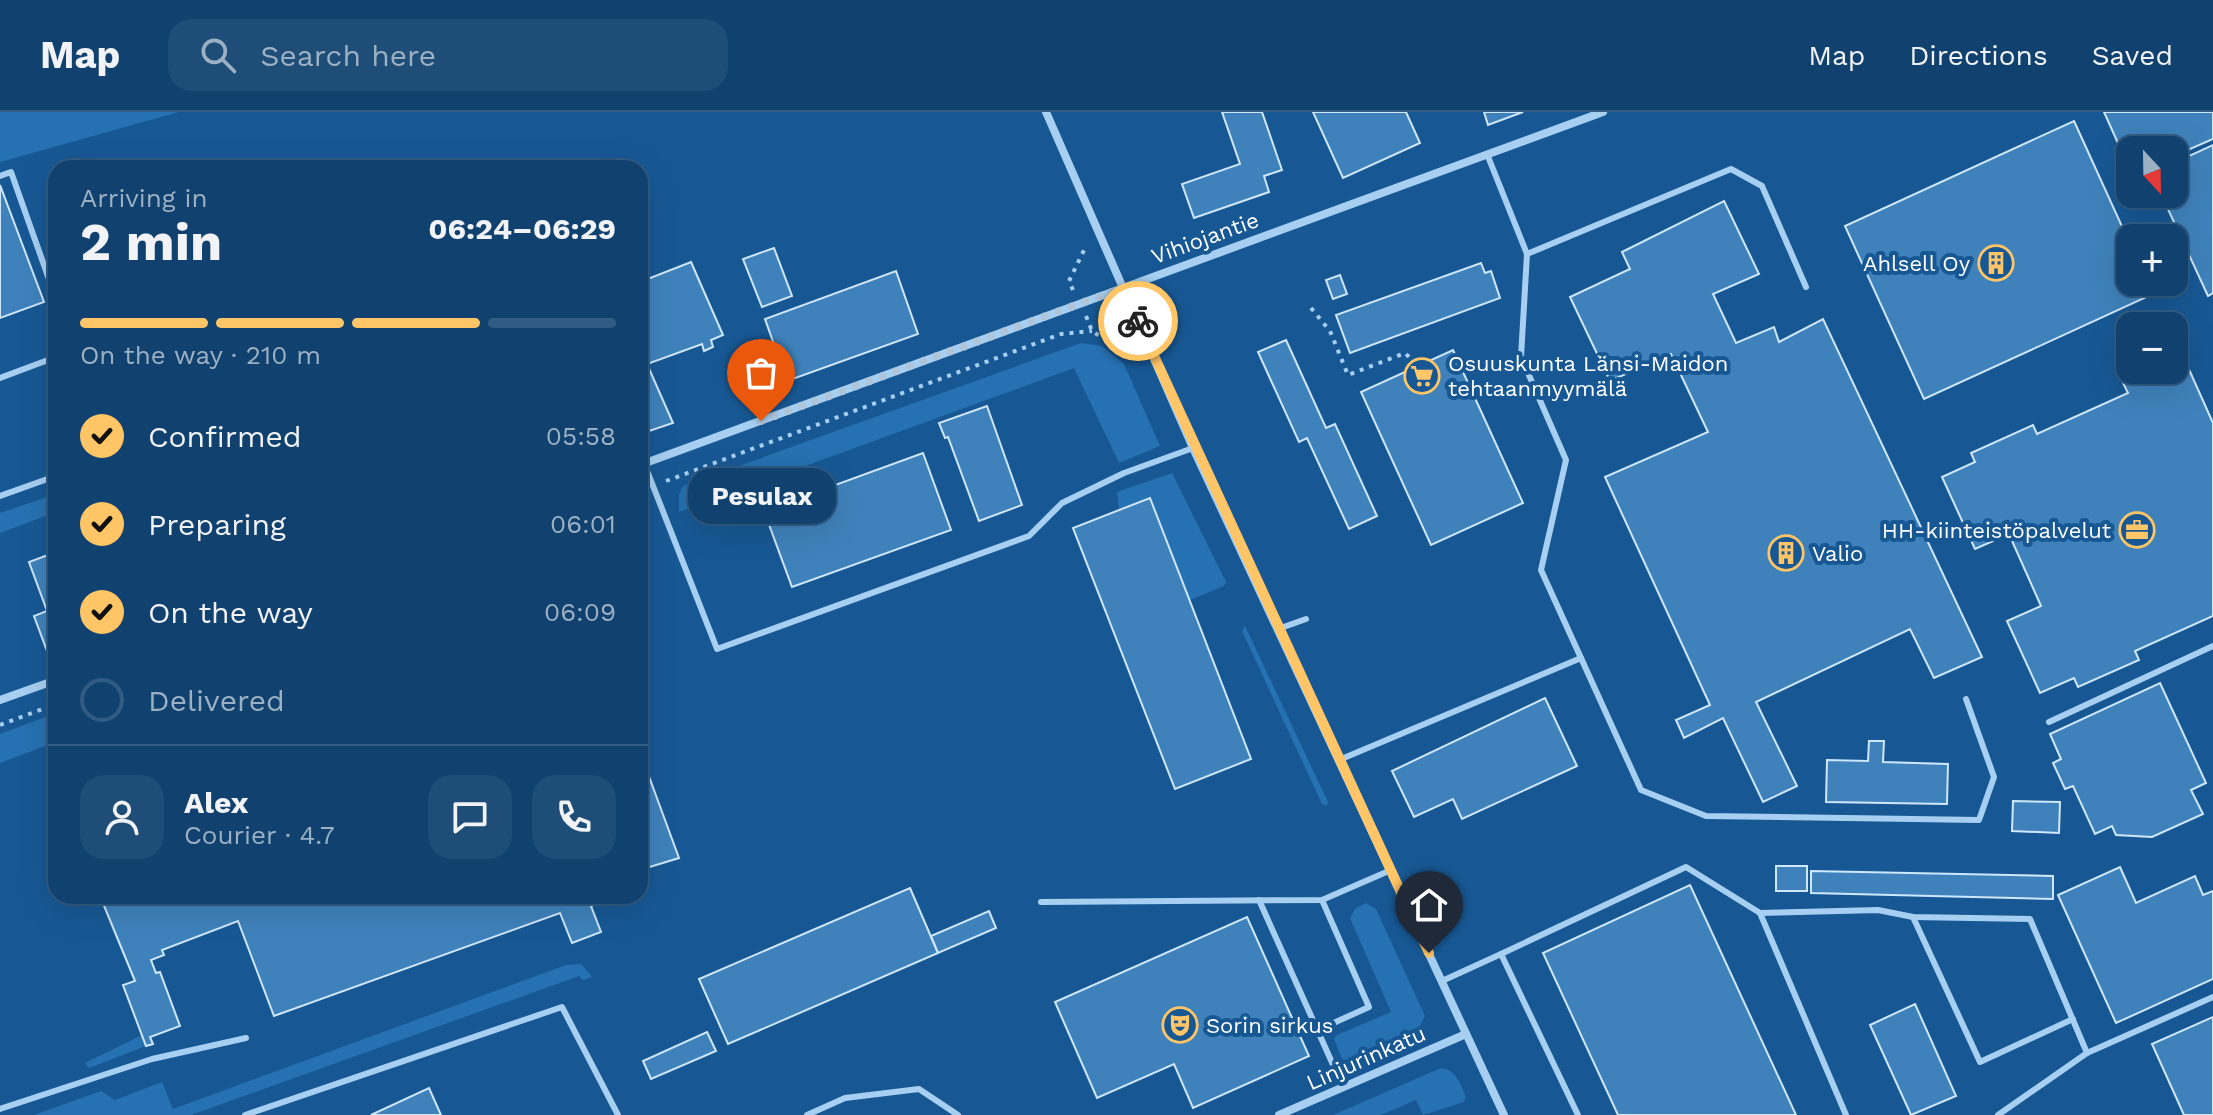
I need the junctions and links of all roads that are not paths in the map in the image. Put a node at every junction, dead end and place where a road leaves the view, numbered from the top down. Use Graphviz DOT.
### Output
graph roads {
  1 [pos="1046,112"];
  2 [pos="1603,112"];
  3 [pos="1487,154"];
  4 [pos="0,176"];
  5 [pos="1527,254"];
  6 [pos="48,276"];
  7 [pos="1125,287"];
  8 [pos="1806,287"];
  9 [pos="48,360"];
  10 [pos="0,378"];
  11 [pos="1193,448"];
  12 [pos="648,462"];
  13 [pos="648,476"];
  14 [pos="48,479"];
  15 [pos="0,496"];
  16 [pos="1306,619"];
  17 [pos="1278,629"];
  18 [pos="2213,646"];
  19 [pos="1581,658"];
  20 [pos="48,683"];
  21 [pos="1966,699"];
  22 [pos="0,700"];
  23 [pos="2049,722"];
  24 [pos="1339,760"];
  25 [pos="1391,870"];
  26 [pos="1259,900"];
  27 [pos="1322,900"];
  28 [pos="1041,902"];
  29 [pos="1760,913"];
  30 [pos="1913,917"];
  31 [pos="1501,954"];
  32 [pos="1442,981"];
  33 [pos="2213,997"];
  34 [pos="2073,1019"];
  35 [pos="1318,1030"];
  36 [pos="1466,1034"];
  37 [pos="246,1038"];
  38 [pos="2087,1053"];
  39 [pos="1343,1087"];
  40 [pos="0,1109"];
  41 [pos="245,1115"];
  42 [pos="618,1115"];
  43 [pos="807,1115"];
  44 [pos="958,1115"];
  45 [pos="1279,1115"];
  46 [pos="1504,1115"];
  47 [pos="1578,1115"];
  48 [pos="1846,1115"];
  49 [pos="1998,1115"];
  1 -- 7 [label="street"];
  2 -- 3 [label="street, Vihiojantie"];
  3 -- 5 [label="lane"];
  3 -- 7 [label="street, Vihiojantie"];
  4 -- 6 [label="lane"];
  5 -- 8 [label="lane"];
  5 -- 19 [label="lane"];
  7 -- 11 [label="street"];
  7 -- 12 [label="street, Vihiojantie"];
  9 -- 10 [label="lane"];
  11 -- 13 [label="lane"];
  11 -- 17 [label="street"];
  14 -- 15 [label="lane"];
  16 -- 17 [label="lane"];
  17 -- 24 [label="street"];
  18 -- 23 [label="lane"];
  19 -- 21 [label="lane"];
  19 -- 24 [label="lane"];
  20 -- 22 [label="street"];
  24 -- 25 [label="street"];
  25 -- 27 [label="lane"];
  25 -- 32 [label="street"];
  26 -- 27 [label="lane"];
  26 -- 28 [label="lane"];
  26 -- 35 [label="lane"];
  27 -- 35 [label="lane"];
  29 -- 30 [label="lane"];
  29 -- 31 [label="lane"];
  29 -- 48 [label="lane"];
  30 -- 34 [label="lane"];
  30 -- 34 [label="lane"];
  31 -- 32 [label="lane"];
  31 -- 47 [label="lane"];
  32 -- 36 [label="street"];
  33 -- 38 [label="lane"];
  34 -- 38 [label="lane"];
  35 -- 39 [label="lane"];
  36 -- 39 [label="street, Linjurinkatu"];
  36 -- 46 [label="street"];
  37 -- 40 [label="lane"];
  38 -- 49 [label="lane"];
  39 -- 45 [label="street, Linjurinkatu"];
  41 -- 42 [label="lane"];
  43 -- 44 [label="lane"];
}
